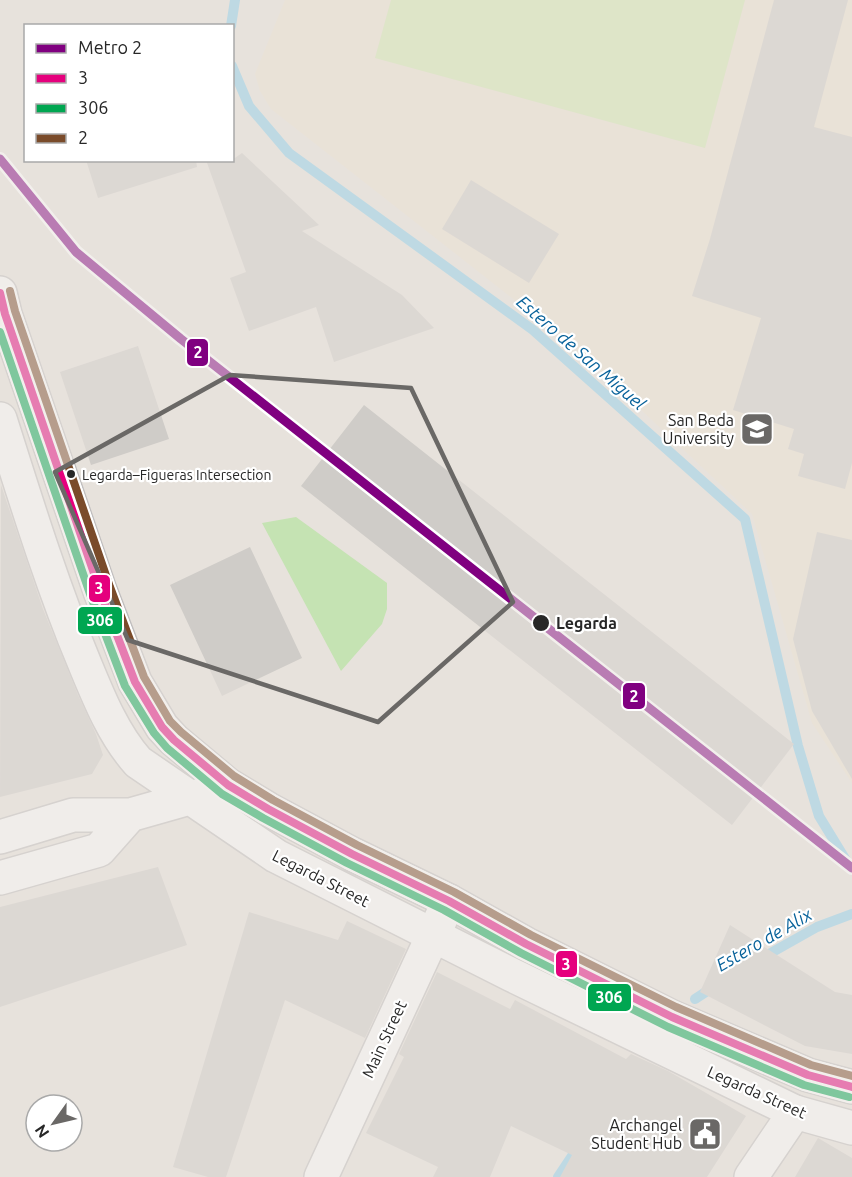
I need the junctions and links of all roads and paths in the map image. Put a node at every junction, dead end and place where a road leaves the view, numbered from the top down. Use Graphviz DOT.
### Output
graph roads {
  1 [pos="2,307"];
  2 [pos="0,419"];
  3 [pos="228,785"];
  4 [pos="189,799"];
  5 [pos="130,815"];
  6 [pos="0,837"];
  7 [pos="0,878"];
  8 [pos="449,901"];
  9 [pos="433,935"];
  10 [pos="852,1087"];
  11 [pos="795,1112"];
  12 [pos="852,1128"];
  13 [pos="321,1177"];
  14 [pos="751,1177"];
  1 -- 3 [label="main road"];
  2 -- 4 [label="main road, Legarda Street"];
  3 -- 4 [label="main road"];
  3 -- 8 [label="main road"];
  4 -- 5 [label="main road"];
  4 -- 9 [label="main road, Legarda Street"];
  5 -- 6 [label="main road"];
  5 -- 7 [label="main road"];
  8 -- 9 [label="main road, Main Street"];
  8 -- 10 [label="main road"];
  9 -- 11 [label="main road, Legarda Street"];
  9 -- 13 [label="main road, Main Street"];
  11 -- 12 [label="main road, Legarda Street"];
  11 -- 14 [label="main road"];
}
